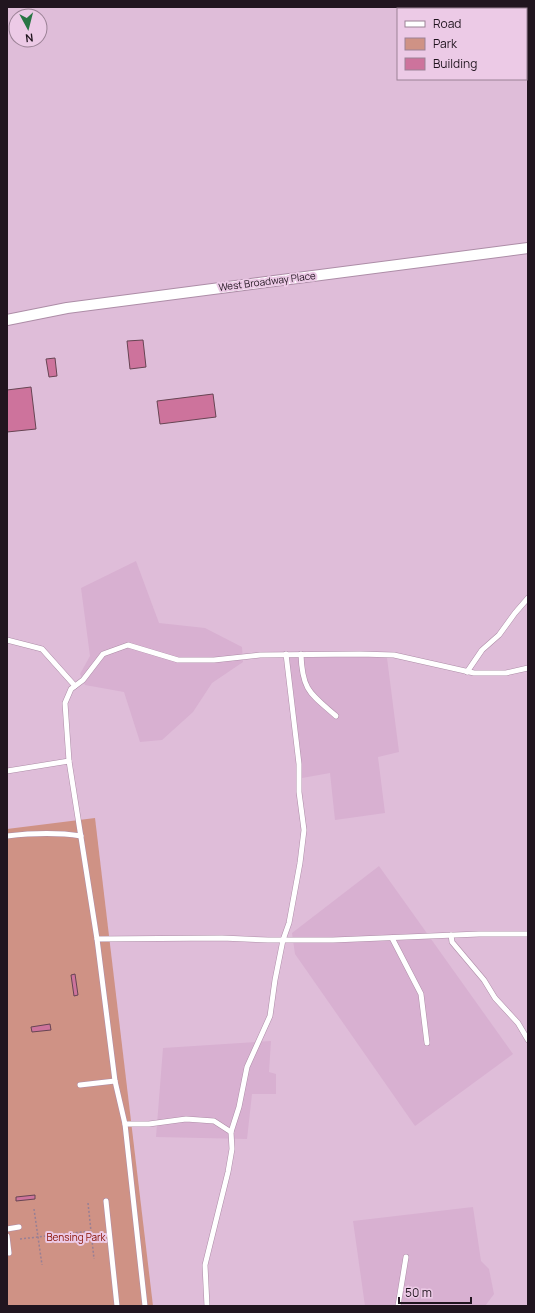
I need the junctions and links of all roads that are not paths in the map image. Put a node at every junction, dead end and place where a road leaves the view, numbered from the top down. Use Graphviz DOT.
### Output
graph roads {
  1 [pos="528,248"];
  2 [pos="7,320"];
  3 [pos="528,598"];
  4 [pos="7,640"];
  5 [pos="286,654"];
  6 [pos="300,654"];
  7 [pos="528,668"];
  8 [pos="467,672"];
  9 [pos="75,686"];
  10 [pos="336,716"];
  11 [pos="69,761"];
  12 [pos="7,771"];
  13 [pos="7,836"];
  14 [pos="81,836"];
  15 [pos="528,934"];
  16 [pos="451,935"];
  17 [pos="392,938"];
  18 [pos="97,939"];
  19 [pos="283,940"];
  20 [pos="528,1040"];
  21 [pos="427,1043"];
  22 [pos="115,1081"];
  23 [pos="80,1085"];
  24 [pos="125,1124"];
  25 [pos="231,1132"];
  26 [pos="106,1201"];
  27 [pos="19,1227"];
  28 [pos="7,1229"];
  29 [pos="7,1236"];
  30 [pos="9,1253"];
  31 [pos="406,1257"];
  32 [pos="117,1306"];
  33 [pos="145,1306"];
  34 [pos="207,1306"];
  35 [pos="398,1306"];
  1 -- 2 [label="street, West Broadway Place"];
  3 -- 8 [label="lane"];
  4 -- 9 [label="lane"];
  5 -- 6 [label="lane"];
  5 -- 9 [label="lane"];
  5 -- 19 [label="lane"];
  6 -- 8 [label="lane"];
  6 -- 10 [label="lane"];
  7 -- 8 [label="lane"];
  9 -- 11 [label="lane"];
  11 -- 12 [label="lane"];
  11 -- 14 [label="lane"];
  13 -- 14 [label="lane"];
  14 -- 18 [label="lane"];
  15 -- 16 [label="lane"];
  16 -- 17 [label="lane"];
  16 -- 20 [label="lane"];
  17 -- 19 [label="lane"];
  17 -- 21 [label="lane"];
  18 -- 19 [label="lane"];
  18 -- 22 [label="lane"];
  19 -- 25 [label="lane"];
  22 -- 23 [label="lane"];
  22 -- 24 [label="lane"];
  24 -- 25 [label="lane"];
  24 -- 33 [label="lane"];
  25 -- 34 [label="lane"];
  26 -- 32 [label="lane"];
  27 -- 28 [label="lane"];
  29 -- 30 [label="lane"];
  31 -- 35 [label="lane"];
}
